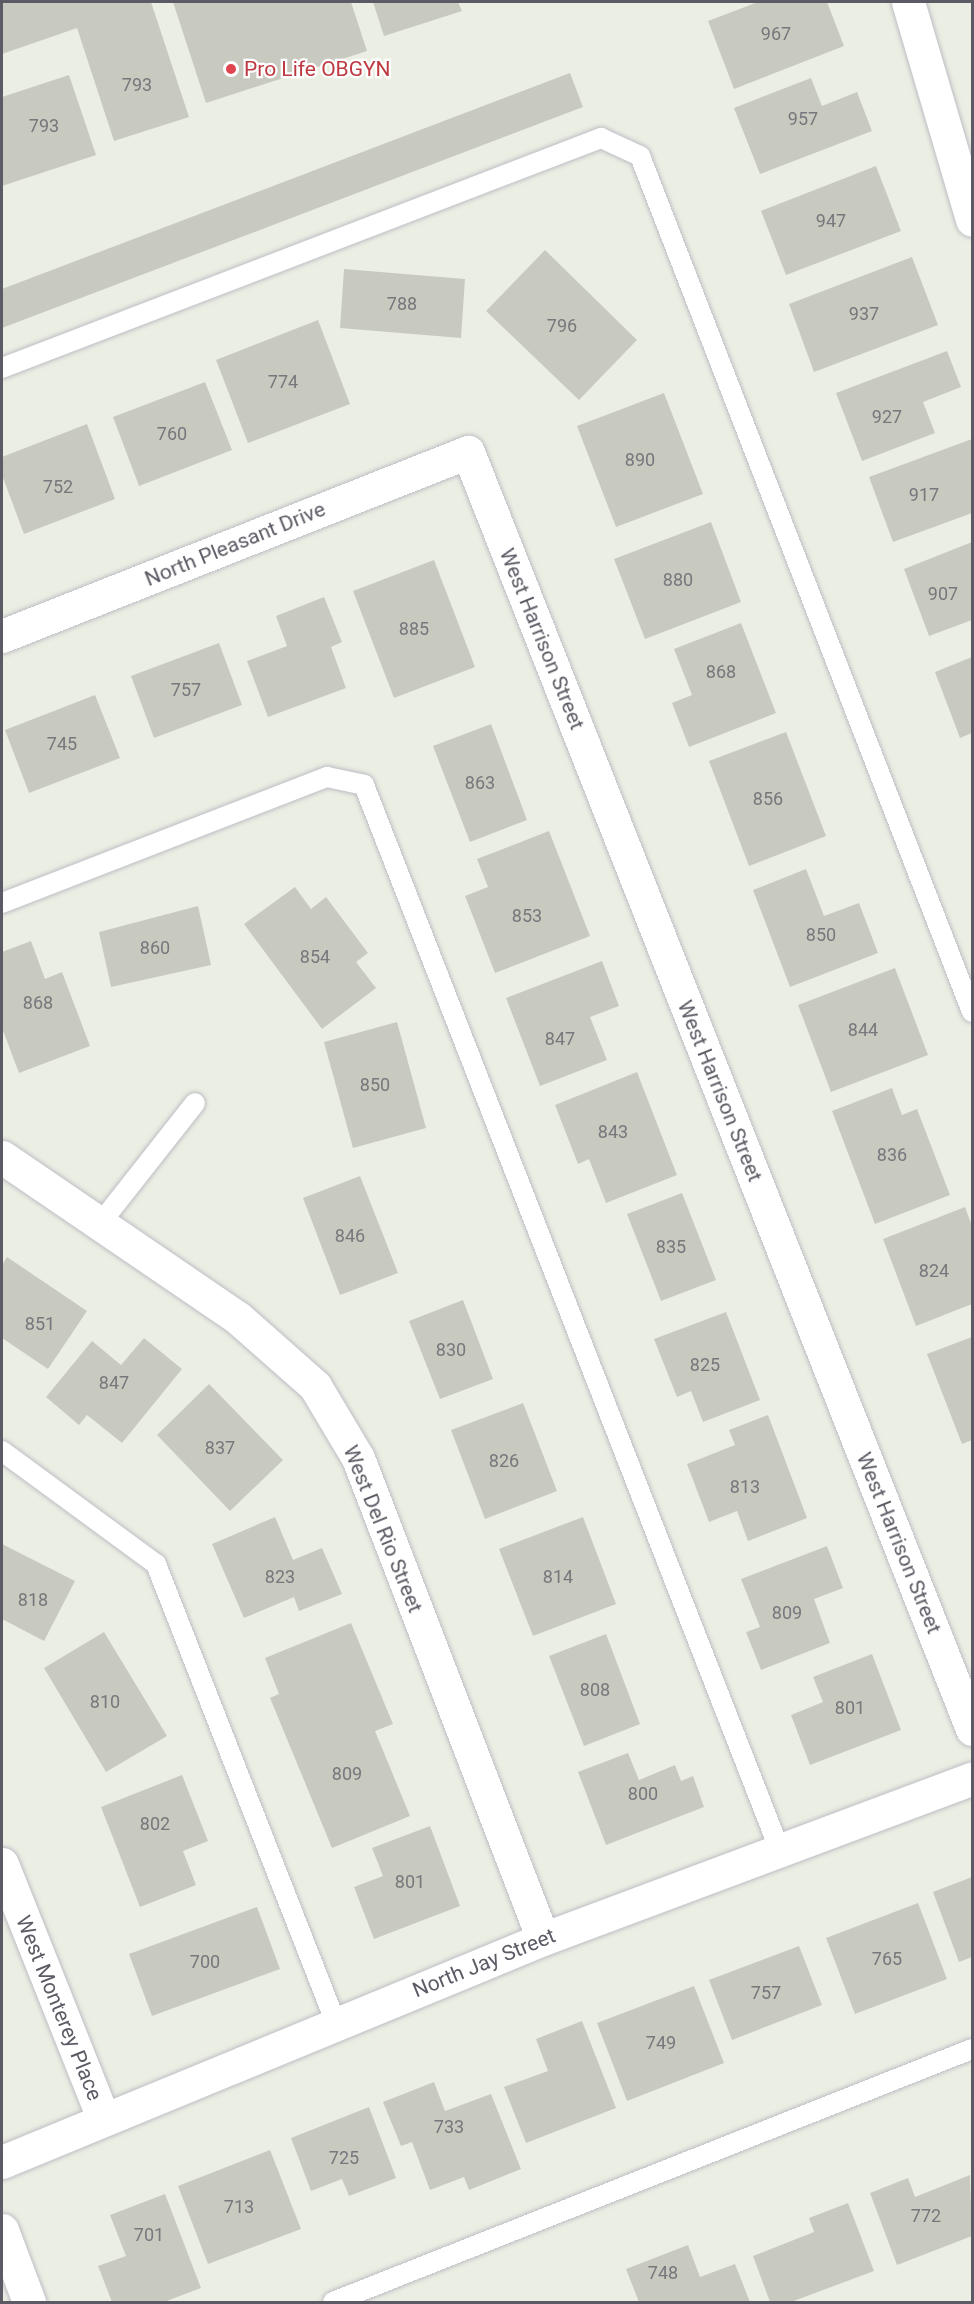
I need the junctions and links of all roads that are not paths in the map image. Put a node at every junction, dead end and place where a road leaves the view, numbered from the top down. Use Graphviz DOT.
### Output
graph roads {
  1 [pos="908,2"];
  2 [pos="972,220"];
  3 [pos="2,368"];
  4 [pos="468,452"];
  5 [pos="2,636"];
  6 [pos="2,903"];
  7 [pos="972,1012"];
  8 [pos="195,1103"];
  9 [pos="2,1156"];
  10 [pos="99,1225"];
  11 [pos="2,1451"];
  12 [pos="972,1729"];
  13 [pos="972,1779"];
  14 [pos="780,1851"];
  15 [pos="2,1864"];
  16 [pos="543,1939"];
  17 [pos="336,2024"];
  18 [pos="972,2049"];
  19 [pos="103,2118"];
  20 [pos="2,2162"];
  21 [pos="2,2230"];
  22 [pos="29,2302"];
  23 [pos="333,2302"];
  1 -- 2 [label="street"];
  3 -- 7 [label="lane"];
  4 -- 5 [label="street, North Pleasant Drive"];
  4 -- 12 [label="street, West Harrison Street"];
  6 -- 14 [label="lane"];
  8 -- 10 [label="lane"];
  9 -- 10 [label="street, West Del Rio Street"];
  10 -- 16 [label="street, West Del Rio Street"];
  11 -- 17 [label="lane"];
  13 -- 14 [label="street, North Jay Street"];
  14 -- 16 [label="street, North Jay Street"];
  15 -- 19 [label="street, West Monterey Place"];
  16 -- 17 [label="street, North Jay Street"];
  17 -- 19 [label="street, North Jay Street"];
  18 -- 23 [label="lane"];
  19 -- 20 [label="street, North Jay Street"];
  21 -- 22 [label="street"];
}
